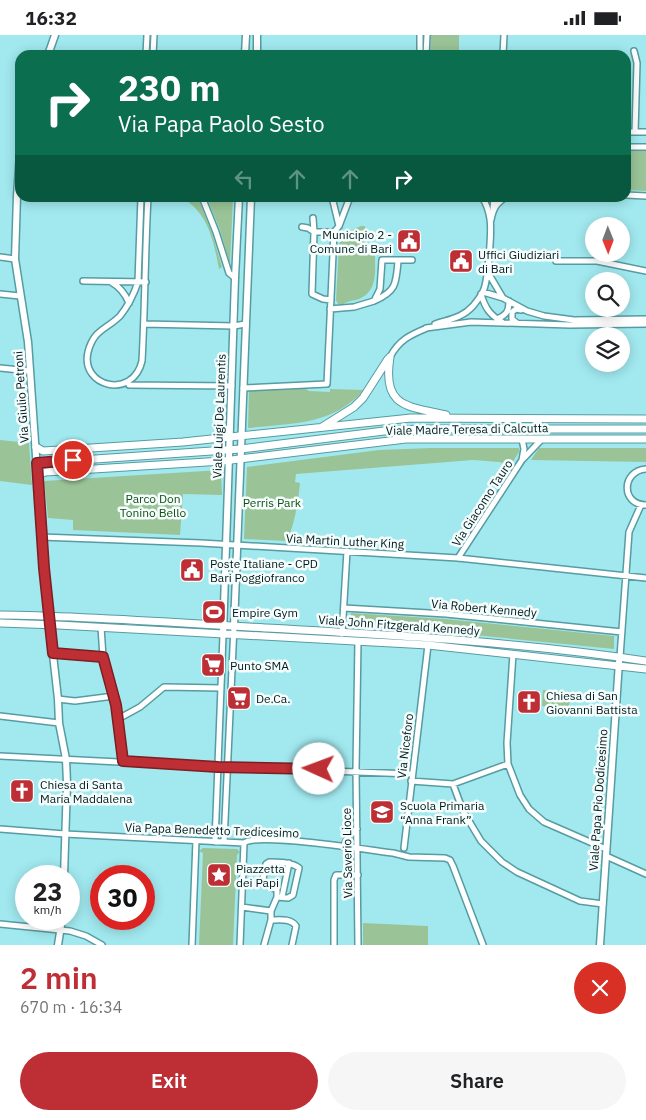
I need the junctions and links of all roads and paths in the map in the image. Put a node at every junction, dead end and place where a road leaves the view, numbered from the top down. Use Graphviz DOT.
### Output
graph roads {
  1 [pos="56,35"];
  2 [pos="147,35"];
  3 [pos="154,35"];
  4 [pos="246,35"];
  5 [pos="257,35"];
  6 [pos="420,35"];
  7 [pos="427,35"];
  8 [pos="504,35"];
  9 [pos="50,50"];
  10 [pos="146,50"];
  11 [pos="153,50"];
  12 [pos="245,50"];
  13 [pos="256,50"];
  14 [pos="420,50"];
  15 [pos="426,50"];
  16 [pos="503,50"];
  17 [pos="634,51"];
  18 [pos="631,132"];
  19 [pos="635,132"];
  20 [pos="646,132"];
  21 [pos="631,147"];
  22 [pos="646,147"];
  23 [pos="631,195"];
  24 [pos="646,196"];
  25 [pos="16,202"];
  26 [pos="141,202"];
  27 [pos="148,202"];
  28 [pos="204,202"];
  29 [pos="239,202"];
  30 [pos="251,202"];
  31 [pos="333,202"];
  32 [pos="348,202"];
  33 [pos="484,202"];
  34 [pos="494,202"];
  35 [pos="498,202"];
  36 [pos="494,210"];
  37 [pos="313,217"];
  38 [pos="490,220"];
  39 [pos="339,226"];
  40 [pos="302,227"];
  41 [pos="314,232"];
  42 [pos="334,232"];
  43 [pos="0,257"];
  44 [pos="15,259"];
  45 [pos="412,260"];
  46 [pos="398,261"];
  47 [pos="556,261"];
  48 [pos="487,271"];
  49 [pos="646,271"];
  50 [pos="235,278"];
  51 [pos="247,279"];
  52 [pos="82,281"];
  53 [pos="111,281"];
  54 [pos="382,281"];
  55 [pos="138,282"];
  56 [pos="146,282"];
  57 [pos="394,288"];
  58 [pos="482,293"];
  59 [pos="0,294"];
  60 [pos="20,296"];
  61 [pos="331,300"];
  62 [pos="506,300"];
  63 [pos="374,301"];
  64 [pos="128,303"];
  65 [pos="330,309"];
  66 [pos="527,311"];
  67 [pos="497,319"];
  68 [pos="646,319"];
  69 [pos="487,323"];
  70 [pos="504,323"];
  71 [pos="517,323"];
  72 [pos="646,323"];
  73 [pos="144,324"];
  74 [pos="245,325"];
  75 [pos="234,326"];
  76 [pos="426,328"];
  77 [pos="390,357"];
  78 [pos="0,368"];
  79 [pos="30,371"];
  80 [pos="129,385"];
  81 [pos="232,386"];
  82 [pos="242,388"];
  83 [pos="458,418"];
  84 [pos="646,419"];
  85 [pos="318,429"];
  86 [pos="646,429"];
  87 [pos="294,432"];
  88 [pos="242,437"];
  89 [pos="230,438"];
  90 [pos="522,439"];
  91 [pos="542,439"];
  92 [pos="646,439"];
  93 [pos="290,443"];
  94 [pos="36,447"];
  95 [pos="76,449"];
  96 [pos="230,449"];
  97 [pos="241,449"];
  98 [pos="173,453"];
  99 [pos="87,459"];
  100 [pos="240,459"];
  101 [pos="522,460"];
  102 [pos="229,461"];
  103 [pos="37,463"];
  104 [pos="167,464"];
  105 [pos="646,469"];
  106 [pos="38,475"];
  107 [pos="644,505"];
  108 [pos="41,537"];
  109 [pos="226,545"];
  110 [pos="237,546"];
  111 [pos="347,551"];
  112 [pos="458,558"];
  113 [pos="626,576"];
  114 [pos="646,578"];
  115 [pos="344,608"];
  116 [pos="0,615"];
  117 [pos="48,615"];
  118 [pos="0,623"];
  119 [pos="50,624"];
  120 [pos="223,625"];
  121 [pos="234,626"];
  122 [pos="100,627"];
  123 [pos="622,632"];
  124 [pos="224,635"];
  125 [pos="233,635"];
  126 [pos="342,636"];
  127 [pos="358,641"];
  128 [pos="428,645"];
  129 [pos="514,645"];
  130 [pos="53,653"];
  131 [pos="513,654"];
  132 [pos="103,657"];
  133 [pos="620,657"];
  134 [pos="646,661"];
  135 [pos="619,666"];
  136 [pos="646,669"];
  137 [pos="221,688"];
  138 [pos="114,696"];
  139 [pos="58,699"];
  140 [pos="0,716"];
  141 [pos="118,719"];
  142 [pos="59,723"];
  143 [pos="0,756"];
  144 [pos="66,759"];
  145 [pos="123,761"];
  146 [pos="508,764"];
  147 [pos="218,767"];
  148 [pos="227,767"];
  149 [pos="356,770"];
  150 [pos="412,773"];
  151 [pos="411,781"];
  152 [pos="453,784"];
  153 [pos="0,829"];
  154 [pos="357,829"];
  155 [pos="65,834"];
  156 [pos="196,841"];
  157 [pos="215,842"];
  158 [pos="224,842"];
  159 [pos="244,843"];
  160 [pos="343,847"];
  161 [pos="404,848"];
  162 [pos="357,849"];
  163 [pos="606,852"];
  164 [pos="290,863"];
  165 [pos="64,865"];
  166 [pos="646,874"];
  167 [pos="358,875"];
  168 [pos="279,897"];
  169 [pos="603,904"];
  170 [pos="242,907"];
  171 [pos="271,911"];
  172 [pos="271,920"];
  173 [pos="0,923"];
  174 [pos="15,925"];
  175 [pos="61,930"];
  176 [pos="58,945"];
  177 [pos="102,945"];
  178 [pos="192,945"];
  179 [pos="240,945"];
  180 [pos="264,945"];
  181 [pos="292,945"];
  182 [pos="334,945"];
  183 [pos="358,945"];
  184 [pos="483,945"];
  185 [pos="600,945"];
  1 -- 9 [label="street"];
  2 -- 10 [label="street"];
  3 -- 11 [label="street"];
  4 -- 12 [label="street"];
  5 -- 13 [label="street"];
  6 -- 14 [label="street"];
  7 -- 15 [label="street"];
  8 -- 16 [label="street"];
  17 -- 19 [label="street"];
  18 -- 19 [label="street"];
  19 -- 20 [label="street"];
  21 -- 22 [label="street"];
  23 -- 24 [label="street"];
  25 -- 44 [label="street, Via Giulio Petroni"];
  26 -- 55 [label="street"];
  27 -- 56 [label="street"];
  28 -- 50 [label="street"];
  29 -- 50 [label="street, Viale Luigi De Laurentis"];
  30 -- 51 [label="street, Viale Luigi De Laurentis"];
  31 -- 39 [label="street"];
  32 -- 39 [label="street"];
  33 -- 38 [label="street"];
  34 -- 36 [label="street"];
  35 -- 36 [label="street"];
  36 -- 38 [label="street"];
  37 -- 41 [label="street"];
  38 -- 48 [label="street"];
  39 -- 42 [label="street"];
  40 -- 41 [label="street"];
  41 -- 42 [label="street"];
  41 -- 61 [label="street"];
  42 -- 61 [label="street"];
  43 -- 44 [label="street"];
  44 -- 60 [label="street, Via Giulio Petroni"];
  45 -- 46 [label="street"];
  46 -- 54 [label="street"];
  46 -- 57 [label="street"];
  47 -- 49 [label="street"];
  48 -- 58 [label="street"];
  48 -- 62 [label="street"];
  50 -- 51 [label="street"];
  50 -- 75 [label="street, Viale Luigi De Laurentis"];
  51 -- 74 [label="street, Viale Luigi De Laurentis"];
  52 -- 53 [label="street"];
  53 -- 55 [label="street"];
  53 -- 64 [label="street"];
  54 -- 57 [label="street"];
  54 -- 63 [label="street"];
  55 -- 56 [label="street"];
  55 -- 64 [label="street"];
  56 -- 73 [label="street"];
  57 -- 63 [label="street"];
  58 -- 62 [label="street"];
  58 -- 67 [label="street"];
  58 -- 76 [label="street"];
  59 -- 60 [label="street"];
  60 -- 79 [label="street, Via Giulio Petroni"];
  61 -- 65 [label="street"];
  62 -- 66 [label="street"];
  62 -- 67 [label="street"];
  63 -- 65 [label="street"];
  64 -- 73 [label="street"];
  65 -- 82 [label="street"];
  66 -- 68 [label="street"];
  66 -- 71 [label="street"];
  67 -- 69 [label="street"];
  67 -- 70 [label="street"];
  69 -- 70 [label="street"];
  69 -- 76 [label="street"];
  70 -- 71 [label="street"];
  71 -- 72 [label="street"];
  73 -- 75 [label="street"];
  74 -- 75 [label="street"];
  74 -- 82 [label="street, Viale Luigi De Laurentis"];
  75 -- 81 [label="street, Viale Luigi De Laurentis"];
  76 -- 77 [label="street"];
  77 -- 83 [label="main road"];
  77 -- 85 [label="main road"];
  78 -- 79 [label="street"];
  79 -- 94 [label="street, Via Giulio Petroni"];
  80 -- 81 [label="street"];
  81 -- 89 [label="street, Viale Luigi De Laurentis"];
  82 -- 88 [label="street, Viale Luigi De Laurentis"];
  83 -- 84 [label="main road, Viale Madre Teresa di Calcutta"];
  83 -- 85 [label="main road, Viale Madre Teresa di Calcutta"];
  85 -- 87 [label="main road, Viale Madre Teresa di Calcutta"];
  86 -- 93 [label="main road, Viale Madre Teresa di Calcutta"];
  87 -- 88 [label="main road, Viale Madre Teresa di Calcutta"];
  87 -- 93 [label="main road"];
  88 -- 89 [label="main road, Viale Madre Teresa di Calcutta"];
  88 -- 97 [label="street, Viale Luigi De Laurentis"];
  89 -- 95 [label="main road, Viale Madre Teresa di Calcutta"];
  89 -- 96 [label="street, Viale Luigi De Laurentis"];
  90 -- 91 [label="main road, Viale Madre Teresa di Calcutta"];
  90 -- 100 [label="main road, Viale Madre Teresa di Calcutta"];
  90 -- 101 [label="street, Via Giacomo Tauro"];
  91 -- 92 [label="main road, Viale Madre Teresa di Calcutta"];
  91 -- 101 [label="street, Via Giacomo Tauro"];
  93 -- 97 [label="main road, Viale Madre Teresa di Calcutta"];
  94 -- 95 [label="main road, Viale Madre Teresa di Calcutta"];
  94 -- 103 [label="street, Via Giulio Petroni"];
  95 -- 99 [label="main road"];
  96 -- 97 [label="main road, Viale Madre Teresa di Calcutta"];
  96 -- 98 [label="main road, Viale Madre Teresa di Calcutta"];
  96 -- 102 [label="street, Viale Luigi De Laurentis"];
  97 -- 100 [label="street, Viale Luigi De Laurentis"];
  98 -- 99 [label="main road, Viale Madre Teresa di Calcutta"];
  98 -- 104 [label="main road"];
  99 -- 103 [label="main road, Viale Madre Teresa di Calcutta"];
  100 -- 102 [label="main road, Viale Madre Teresa di Calcutta"];
  100 -- 110 [label="street, Viale Luigi De Laurentis"];
  101 -- 112 [label="street, Via Giacomo Tauro"];
  102 -- 104 [label="main road, Viale Madre Teresa di Calcutta"];
  102 -- 109 [label="street, Viale Luigi De Laurentis"];
  103 -- 106 [label="street, Via Giulio Petroni"];
  104 -- 106 [label="main road, Viale Madre Teresa di Calcutta"];
  105 -- 107 [label="street"];
  106 -- 108 [label="street, Via Giulio Petroni"];
  107 -- 113 [label="street"];
  108 -- 109 [label="street, Via Martin Luther King"];
  108 -- 117 [label="street, Via Giulio Petroni"];
  109 -- 110 [label="street, Via Martin Luther King"];
  109 -- 120 [label="street, Viale Luigi De Laurentis"];
  110 -- 111 [label="street, Via Martin Luther King"];
  110 -- 121 [label="street, Viale Luigi De Laurentis"];
  111 -- 112 [label="street, Via Martin Luther King"];
  111 -- 115 [label="street"];
  112 -- 113 [label="street, Via Martin Luther King"];
  113 -- 114 [label="street, Via Martin Luther King"];
  113 -- 123 [label="street"];
  115 -- 123 [label="street, Via Robert Kennedy"];
  115 -- 126 [label="street"];
  116 -- 117 [label="main road, Viale John Fitzgerald Kennedy"];
  117 -- 119 [label="street, Via Giulio Petroni"];
  117 -- 120 [label="main road, Viale John Fitzgerald Kennedy"];
  118 -- 119 [label="main road, Viale John Fitzgerald Kennedy"];
  119 -- 122 [label="main road, Viale John Fitzgerald Kennedy"];
  119 -- 130 [label="street, Via Giulio Petroni"];
  120 -- 121 [label="main road, Viale John Fitzgerald Kennedy"];
  120 -- 124 [label="street, Viale Luigi De Laurentis"];
  121 -- 125 [label="street"];
  121 -- 126 [label="main road, Viale John Fitzgerald Kennedy"];
  122 -- 124 [label="main road, Viale John Fitzgerald Kennedy"];
  122 -- 132 [label="street"];
  123 -- 133 [label="street"];
  124 -- 125 [label="main road, Viale John Fitzgerald Kennedy"];
  124 -- 137 [label="street"];
  125 -- 126 [label="main road, Viale John Fitzgerald Kennedy"];
  125 -- 148 [label="street"];
  126 -- 127 [label="main road, Viale John Fitzgerald Kennedy"];
  126 -- 129 [label="main road, Viale John Fitzgerald Kennedy"];
  127 -- 128 [label="main road, Viale John Fitzgerald Kennedy"];
  127 -- 149 [label="street, Via Saverio Lioce"];
  128 -- 131 [label="main road, Viale John Fitzgerald Kennedy"];
  128 -- 150 [label="street, Via Niceforo"];
  129 -- 131 [label="street"];
  129 -- 133 [label="main road, Viale John Fitzgerald Kennedy"];
  130 -- 132 [label="street"];
  130 -- 139 [label="street, Via Giulio Petroni"];
  131 -- 135 [label="main road, Viale John Fitzgerald Kennedy"];
  131 -- 146 [label="street"];
  132 -- 138 [label="street"];
  133 -- 134 [label="main road, Viale John Fitzgerald Kennedy"];
  133 -- 135 [label="street, Viale Papa Pio Dodicesimo"];
  135 -- 136 [label="main road, Viale John Fitzgerald Kennedy"];
  135 -- 163 [label="street, Viale Papa Pio Dodicesimo"];
  137 -- 141 [label="street"];
  137 -- 147 [label="street"];
  138 -- 139 [label="street"];
  138 -- 141 [label="street"];
  139 -- 142 [label="street, Via Giulio Petroni"];
  140 -- 142 [label="street"];
  141 -- 145 [label="street"];
  142 -- 144 [label="street, Via Giulio Petroni"];
  143 -- 144 [label="street"];
  144 -- 145 [label="street"];
  144 -- 155 [label="street, Via Giulio Petroni"];
  145 -- 147 [label="street"];
  146 -- 152 [label="street"];
  146 -- 163 [label="street"];
  147 -- 148 [label="street"];
  147 -- 157 [label="street"];
  148 -- 149 [label="street"];
  148 -- 158 [label="street"];
  149 -- 150 [label="street"];
  149 -- 154 [label="street, Via Saverio Lioce"];
  150 -- 151 [label="street, Via Niceforo"];
  151 -- 152 [label="street"];
  151 -- 161 [label="street, Via Niceforo"];
  152 -- 169 [label="street"];
  153 -- 155 [label="street, Via Papa Benedetto Tredicesimo"];
  154 -- 160 [label="street"];
  154 -- 162 [label="street, Via Saverio Lioce"];
  155 -- 156 [label="street, Via Papa Benedetto Tredicesimo"];
  155 -- 165 [label="street, Via Giulio Petroni"];
  156 -- 157 [label="street, Via Papa Benedetto Tredicesimo"];
  156 -- 178 [label="street"];
  157 -- 158 [label="street, Via Papa Benedetto Tredicesimo"];
  158 -- 159 [label="street, Via Papa Benedetto Tredicesimo"];
  159 -- 160 [label="street, Via Papa Benedetto Tredicesimo"];
  159 -- 170 [label="street"];
  160 -- 162 [label="street, Via Papa Benedetto Tredicesimo"];
  162 -- 167 [label="street, Via Saverio Lioce"];
  162 -- 184 [label="street"];
  163 -- 166 [label="street"];
  163 -- 169 [label="street, Viale Papa Pio Dodicesimo"];
  164 -- 168 [label="street"];
  164 -- 168 [label="street"];
  164 -- 168 [label="street"];
  167 -- 182 [label="street"];
  167 -- 183 [label="street, Via Saverio Lioce"];
  168 -- 171 [label="street"];
  169 -- 185 [label="street, Viale Papa Pio Dodicesimo"];
  170 -- 171 [label="street"];
  170 -- 179 [label="street"];
  171 -- 172 [label="street"];
  172 -- 180 [label="street"];
  172 -- 181 [label="street"];
  173 -- 174 [label="street"];
  175 -- 176 [label="street"];
  175 -- 177 [label="street"];
}
